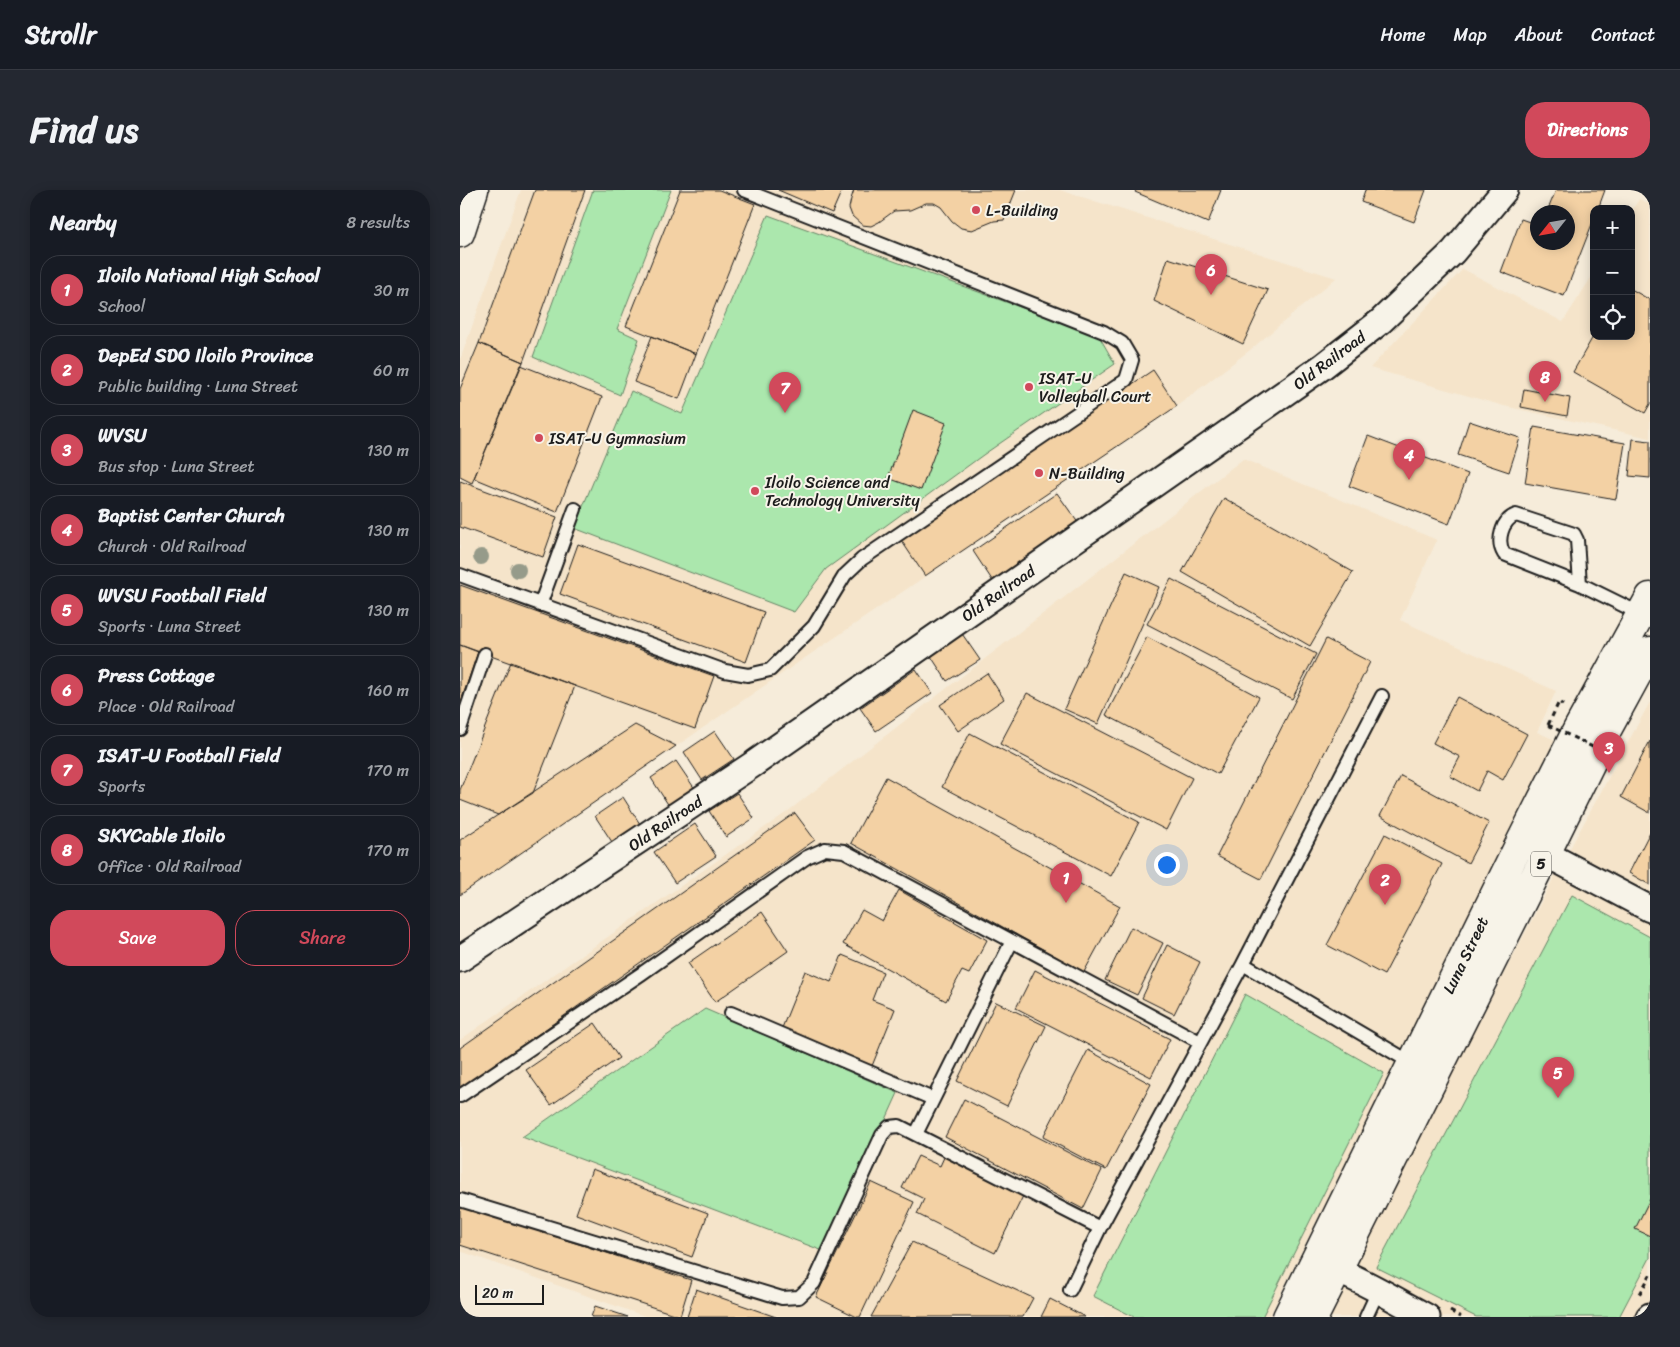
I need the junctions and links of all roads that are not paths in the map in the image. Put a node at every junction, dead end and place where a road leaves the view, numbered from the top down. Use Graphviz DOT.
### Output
graph roads {
  1 [pos="474,190"];
  2 [pos="744,190"];
  3 [pos="1505,190"];
  4 [pos="460,233"];
  5 [pos="575,509"];
  6 [pos="460,575"];
  7 [pos="1580,584"];
  8 [pos="540,605"];
  9 [pos="1647,610"];
  10 [pos="1650,651"];
  11 [pos="485,654"];
  12 [pos="1382,696"];
  13 [pos="460,729"];
  14 [pos="1521,841"];
  15 [pos="1546,854"];
  16 [pos="1650,909"];
  17 [pos="1012,941"];
  18 [pos="460,959"];
  19 [pos="1242,964"];
  20 [pos="731,1013"];
  21 [pos="1200,1042"];
  22 [pos="1423,1071"];
  23 [pos="460,1096"];
  24 [pos="933,1099"];
  25 [pos="916,1134"];
  26 [pos="460,1200"];
  27 [pos="1100,1228"];
  28 [pos="1326,1266"];
  29 [pos="1070,1290"];
  30 [pos="1378,1290"];
  31 [pos="1287,1317"];
  32 [pos="1314,1317"];
  33 [pos="1366,1317"];
  34 [pos="1427,1317"];
  1 -- 4 [label="main road"];
  2 -- 8 [label="lane"];
  3 -- 18 [label="street, Old Railroad"];
  5 -- 8 [label="lane"];
  6 -- 8 [label="lane"];
  7 -- 7 [label="lane"];
  7 -- 9 [label="lane"];
  9 -- 14 [label="main road, Luna Street / 5"];
  10 -- 15 [label="main road, Luna Street / 5"];
  11 -- 13 [label="lane"];
  12 -- 19 [label="lane"];
  14 -- 15 [label="street"];
  14 -- 22 [label="main road, Luna Street / 5"];
  15 -- 16 [label="street"];
  15 -- 22 [label="main road, Luna Street / 5"];
  17 -- 21 [label="lane"];
  17 -- 23 [label="lane"];
  17 -- 24 [label="lane"];
  19 -- 21 [label="lane"];
  19 -- 22 [label="lane"];
  20 -- 24 [label="lane"];
  21 -- 27 [label="lane"];
  22 -- 28 [label="main road, Luna Street / 5"];
  24 -- 25 [label="lane"];
  25 -- 26 [label="lane"];
  25 -- 27 [label="lane"];
  27 -- 29 [label="lane"];
  28 -- 30 [label="street"];
  28 -- 31 [label="main road, Luna Street / 5"];
  28 -- 32 [label="main road, Luna Street / 5"];
  30 -- 33 [label="lane"];
  30 -- 34 [label="street"];
}
